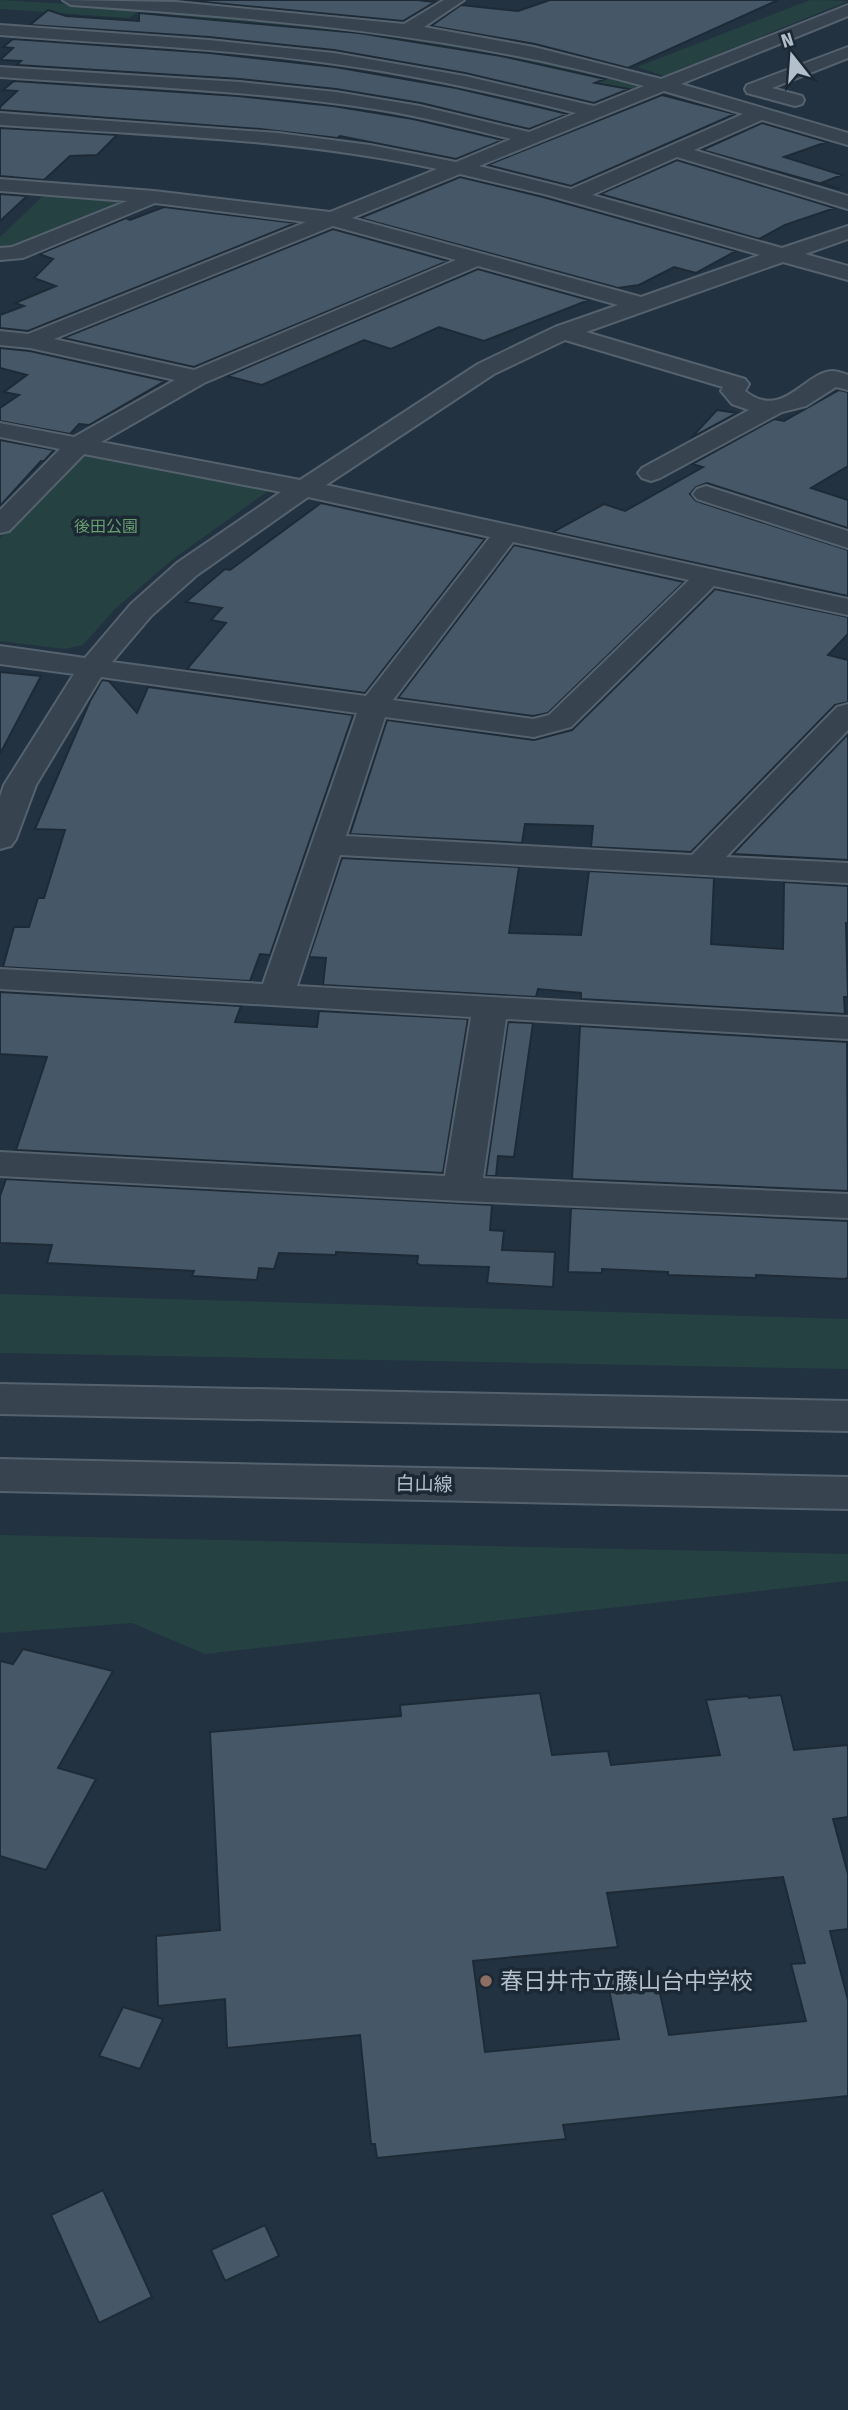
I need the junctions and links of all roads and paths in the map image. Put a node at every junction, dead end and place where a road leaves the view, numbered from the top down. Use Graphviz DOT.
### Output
graph roads {
  1 [pos="71,0"];
  2 [pos="456,0"];
  3 [pos="160,3"];
  4 [pos="848,10"];
  5 [pos="0,30"];
  6 [pos="407,30"];
  7 [pos="118,39"];
  8 [pos="848,52"];
  9 [pos="0,72"];
  10 [pos="73,77"];
  11 [pos="663,86"];
  12 [pos="808,104"];
  13 [pos="594,112"];
  14 [pos="760,114"];
  15 [pos="10,120"];
  16 [pos="0,137"];
  17 [pos="528,138"];
  18 [pos="848,139"];
  19 [pos="677,150"];
  20 [pos="455,168"];
  21 [pos="0,184"];
  22 [pos="154,197"];
  23 [pos="570,197"];
  24 [pos="848,203"];
  25 [pos="333,219"];
  26 [pos="845,234"];
  27 [pos="0,254"];
  28 [pos="781,255"];
  29 [pos="478,258"];
  30 [pos="848,272"];
  31 [pos="640,304"];
  32 [pos="563,332"];
  33 [pos="0,338"];
  34 [pos="30,341"];
  35 [pos="196,379"];
  36 [pos="848,383"];
  37 [pos="737,384"];
  38 [pos="804,394"];
  39 [pos="773,407"];
  40 [pos="0,429"];
  41 [pos="79,444"];
  42 [pos="651,473"];
  43 [pos="303,488"];
  44 [pos="706,494"];
  45 [pos="0,525"];
  46 [pos="508,531"];
  47 [pos="848,540"];
  48 [pos="709,576"];
  49 [pos="848,607"];
  50 [pos="0,655"];
  51 [pos="93,666"];
  52 [pos="374,705"];
  53 [pos="848,713"];
  54 [pos="0,839"];
  55 [pos="326,845"];
  56 [pos="701,864"];
  57 [pos="848,873"];
  58 [pos="0,979"];
  59 [pos="277,994"];
  60 [pos="490,1006"];
  61 [pos="848,1028"];
  62 [pos="0,1164"];
  63 [pos="462,1189"];
  64 [pos="848,1206"];
  65 [pos="0,1399"];
  66 [pos="848,1416"];
  67 [pos="0,1475"];
  68 [pos="848,1493"];
  1 -- 3 [label="street"];
  2 -- 6 [label="street"];
  3 -- 6 [label="street"];
  3 -- 7 [label="street"];
  4 -- 11 [label="street"];
  5 -- 7 [label="street"];
  6 -- 11 [label="street"];
  7 -- 10 [label="street"];
  7 -- 13 [label="street"];
  8 -- 12 [label="street"];
  9 -- 10 [label="street"];
  10 -- 15 [label="street"];
  10 -- 17 [label="street"];
  11 -- 13 [label="street"];
  11 -- 14 [label="street"];
  13 -- 17 [label="street"];
  14 -- 18 [label="street"];
  14 -- 19 [label="street"];
  15 -- 16 [label="street"];
  15 -- 20 [label="street"];
  17 -- 20 [label="street"];
  19 -- 23 [label="street"];
  19 -- 24 [label="street"];
  20 -- 23 [label="street"];
  20 -- 25 [label="street"];
  21 -- 22 [label="street"];
  22 -- 25 [label="street"];
  22 -- 27 [label="street"];
  23 -- 28 [label="street"];
  25 -- 29 [label="street"];
  25 -- 34 [label="street"];
  26 -- 28 [label="street"];
  28 -- 30 [label="street"];
  28 -- 31 [label="street"];
  29 -- 31 [label="street"];
  29 -- 35 [label="street"];
  31 -- 32 [label="street"];
  32 -- 37 [label="street"];
  32 -- 43 [label="street"];
  33 -- 34 [label="street"];
  34 -- 35 [label="street"];
  35 -- 41 [label="street"];
  36 -- 38 [label="street"];
  37 -- 38 [label="street"];
  37 -- 39 [label="street"];
  38 -- 39 [label="street"];
  39 -- 42 [label="street"];
  40 -- 41 [label="street"];
  41 -- 43 [label="street"];
  41 -- 45 [label="street"];
  43 -- 46 [label="street"];
  43 -- 51 [label="street"];
  44 -- 47 [label="street"];
  46 -- 48 [label="street"];
  46 -- 52 [label="street"];
  48 -- 49 [label="street"];
  48 -- 52 [label="street"];
  50 -- 51 [label="street"];
  51 -- 52 [label="street"];
  51 -- 54 [label="street"];
  52 -- 55 [label="street"];
  53 -- 56 [label="street"];
  55 -- 56 [label="street"];
  55 -- 59 [label="street"];
  56 -- 57 [label="street"];
  58 -- 59 [label="street"];
  59 -- 60 [label="street"];
  60 -- 61 [label="street"];
  60 -- 63 [label="street"];
  62 -- 63 [label="street"];
  63 -- 64 [label="street"];
  65 -- 66 [label="street"];
  67 -- 68 [label="street, 白山線"];
}
